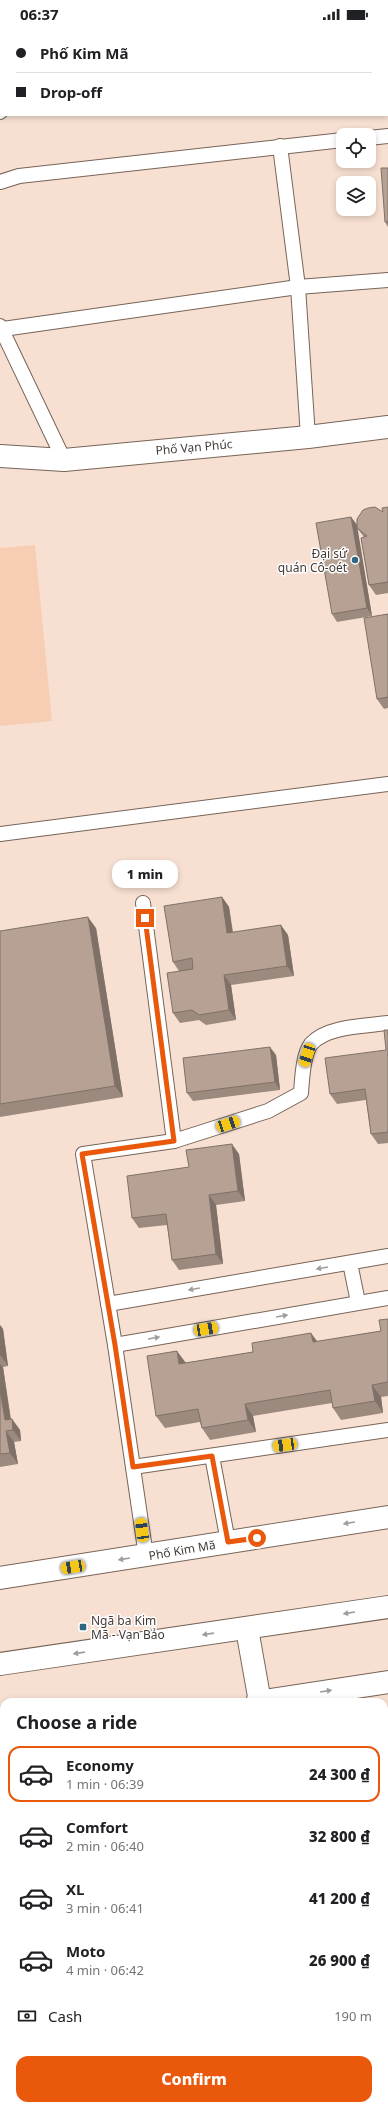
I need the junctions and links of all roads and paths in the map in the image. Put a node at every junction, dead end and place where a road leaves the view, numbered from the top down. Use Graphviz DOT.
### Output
graph roads {
  1 [pos="388,136"];
  2 [pos="376,137"];
  3 [pos="336,141"];
  4 [pos="280,146"];
  5 [pos="0,182"];
  6 [pos="388,280"];
  7 [pos="298,287"];
  8 [pos="1,327"];
  9 [pos="388,427"];
  10 [pos="308,437"];
  11 [pos="0,456"];
  12 [pos="64,460"];
  13 [pos="388,784"];
  14 [pos="0,834"];
  15 [pos="144,903"];
  16 [pos="388,1023"];
  17 [pos="174,1141"];
  18 [pos="388,1256"];
  19 [pos="350,1263"];
  20 [pos="388,1298"];
  21 [pos="358,1302"];
  22 [pos="108,1304"];
  23 [pos="115,1345"];
  24 [pos="388,1430"];
  25 [pos="212,1456"];
  26 [pos="133,1467"];
  27 [pos="388,1517"];
  28 [pos="228,1542"];
  29 [pos="146,1556"];
  30 [pos="0,1578"];
  31 [pos="388,1607"];
  32 [pos="247,1629"];
  33 [pos="0,1664"];
  34 [pos="388,1682"];
  35 [pos="257,1698"];
  36 [pos="284,1698"];
  1 -- 2 [label="lane"];
  3 -- 4 [label="lane"];
  4 -- 5 [label="lane"];
  4 -- 7 [label="lane"];
  6 -- 7 [label="lane"];
  7 -- 8 [label="lane"];
  7 -- 10 [label="lane"];
  8 -- 12 [label="lane"];
  9 -- 10 [label="main road, Phố Vạn Phúc"];
  10 -- 12 [label="main road, Phố Vạn Phúc"];
  11 -- 12 [label="main road, Phố Vạn Phúc"];
  13 -- 14 [label="lane"];
  15 -- 17 [label="lane"];
  16 -- 17 [label="lane"];
  17 -- 22 [label="lane"];
  18 -- 19 [label="lane"];
  19 -- 21 [label="lane"];
  19 -- 22 [label="lane, one-way"];
  20 -- 21 [label="lane"];
  23 -- 21 [label="lane, one-way"];
  22 -- 23 [label="lane"];
  23 -- 26 [label="lane"];
  24 -- 25 [label="lane"];
  25 -- 26 [label="lane"];
  25 -- 28 [label="lane"];
  26 -- 29 [label="lane"];
  27 -- 28 [label="main road, Phố Kim Mã, one-way"];
  28 -- 29 [label="main road, Phố Kim Mã"];
  29 -- 30 [label="main road, Phố Kim Mã, one-way"];
  31 -- 32 [label="main road, one-way"];
  32 -- 33 [label="main road, one-way"];
  32 -- 35 [label="main road"];
  36 -- 34 [label="main road, one-way"];
}
